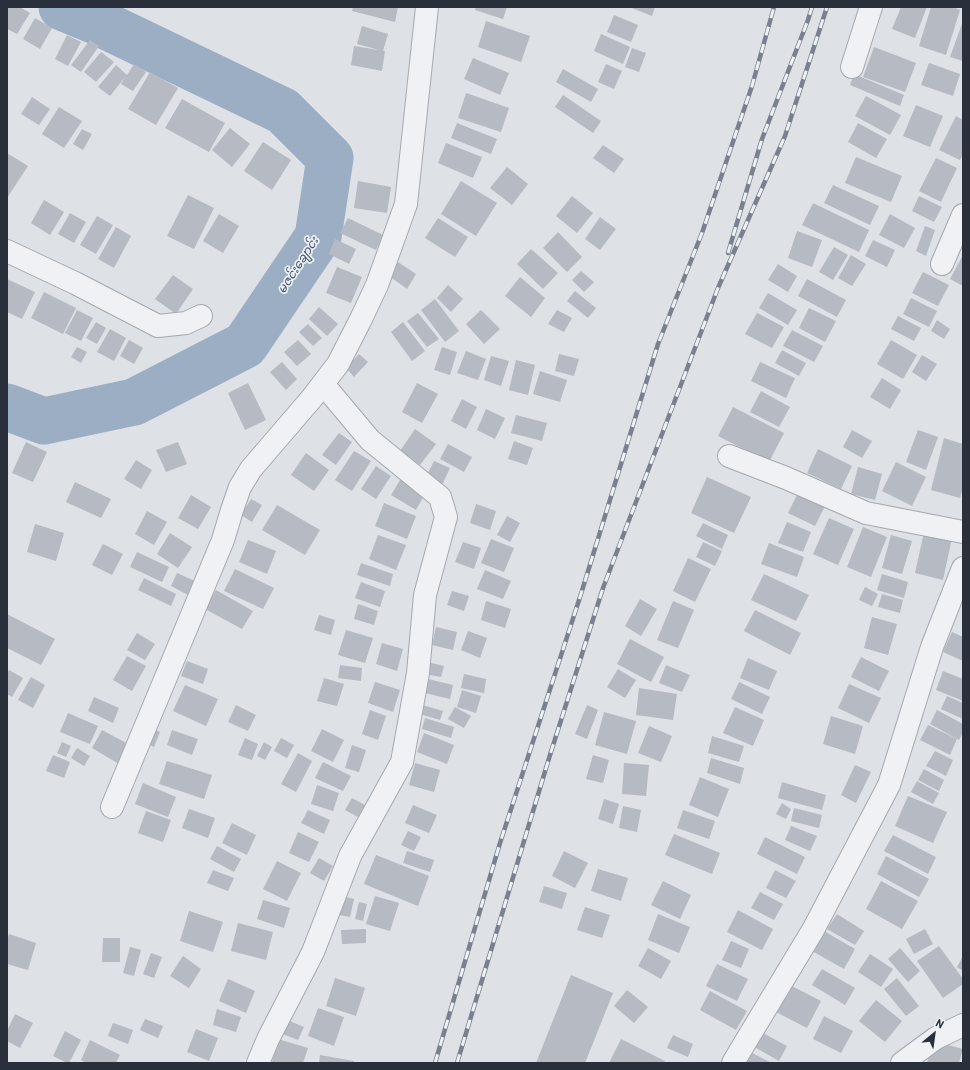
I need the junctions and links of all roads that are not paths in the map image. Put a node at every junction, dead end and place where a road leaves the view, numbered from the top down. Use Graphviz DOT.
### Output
graph roads {
  1 [pos="427,7"];
  2 [pos="871,7"];
  3 [pos="852,67"];
  4 [pos="963,215"];
  5 [pos="7,251"];
  6 [pos="942,264"];
  7 [pos="201,316"];
  8 [pos="323,384"];
  9 [pos="729,456"];
  10 [pos="963,532"];
  11 [pos="963,568"];
  12 [pos="112,807"];
  13 [pos="963,1025"];
  14 [pos="258,1063"];
  15 [pos="734,1063"];
  16 [pos="902,1063"];
  1 -- 8 [label="street"];
  2 -- 3 [label="street"];
  4 -- 6 [label="street"];
  5 -- 7 [label="street"];
  8 -- 12 [label="street"];
  8 -- 14 [label="street"];
  9 -- 10 [label="street"];
  11 -- 15 [label="street"];
  13 -- 16 [label="street"];
}
